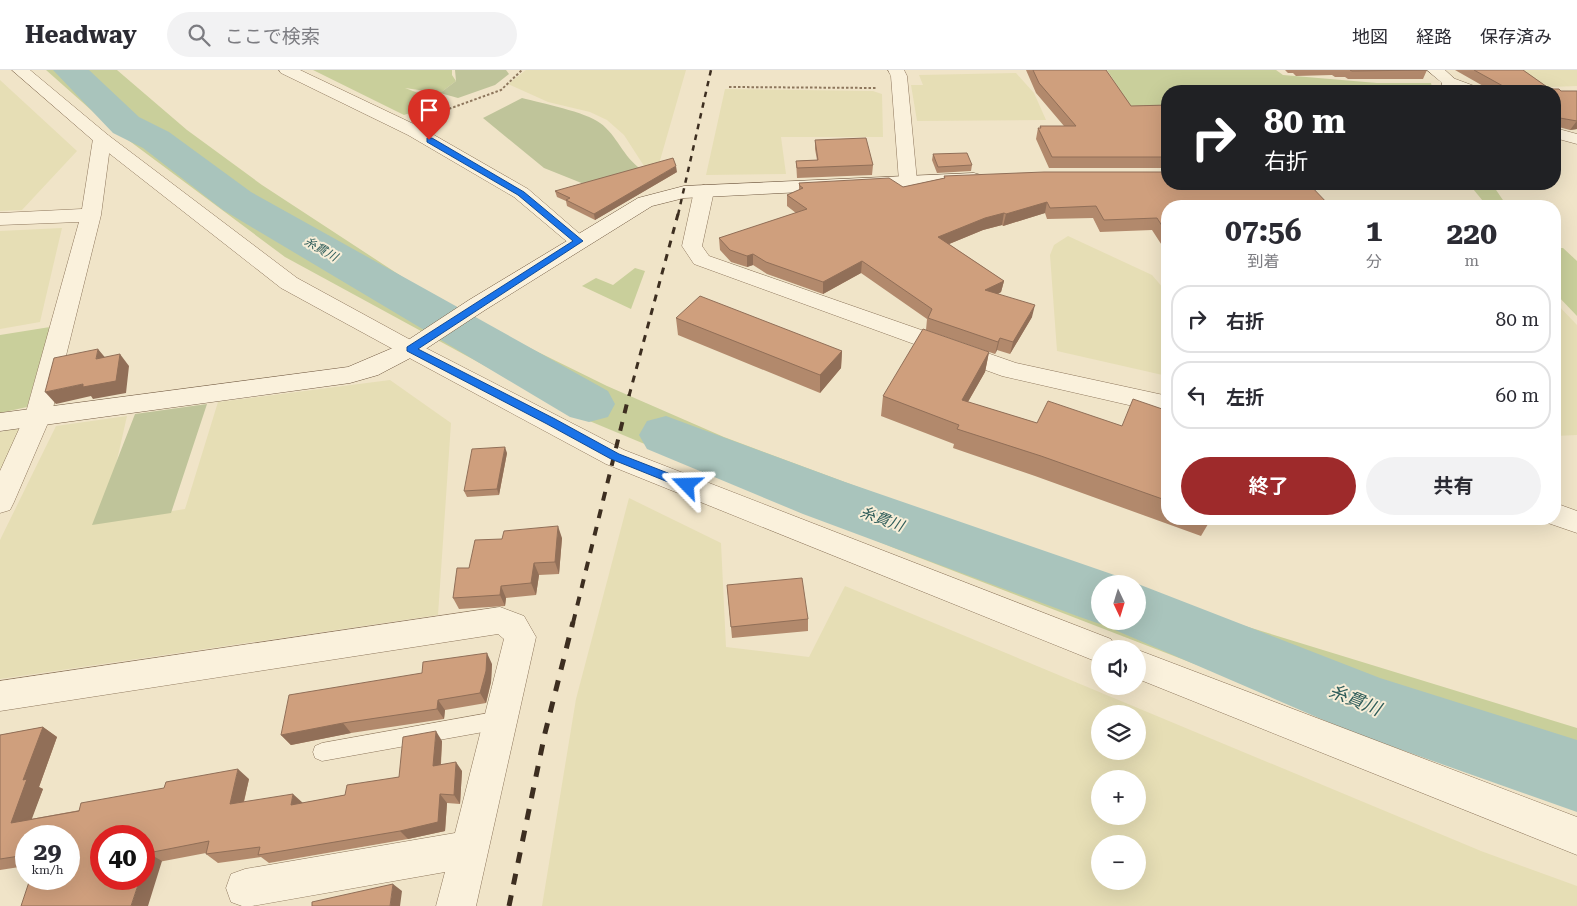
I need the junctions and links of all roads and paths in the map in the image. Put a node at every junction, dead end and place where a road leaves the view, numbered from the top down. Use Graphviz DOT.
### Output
graph roads {
  1 [pos="20,70"];
  2 [pos="287,70"];
  3 [pos="522,70"];
  4 [pos="896,70"];
  5 [pos="1435,70"];
  6 [pos="1448,85"];
  7 [pos="729,87"];
  8 [pos="899,88"];
  9 [pos="404,126"];
  10 [pos="1561,135"];
  11 [pos="102,139"];
  12 [pos="1577,139"];
  13 [pos="993,178"];
  14 [pos="908,181"];
  15 [pos="704,191"];
  16 [pos="91,215"];
  17 [pos="0,220"];
  18 [pos="578,241"];
  19 [pos="418,343"];
  20 [pos="1161,404"];
  21 [pos="38,416"];
  22 [pos="0,422"];
  23 [pos="0,502"];
  24 [pos="1561,516"];
  25 [pos="1577,522"];
  26 [pos="1091,645"];
  27 [pos="1146,667"];
  28 [pos="0,696"];
  29 [pos="500,720"];
  30 [pos="322,752"];
  31 [pos="1577,836"];
  32 [pos="470,849"];
  33 [pos="245,888"];
  34 [pos="456,906"];
  1 -- 11 [label="street"];
  2 -- 9 [label="street"];
  3 -- 9 [label="path"];
  4 -- 8 [label="street"];
  5 -- 6 [label="street"];
  7 -- 8 [label="path"];
  8 -- 14 [label="street"];
  9 -- 18 [label="street"];
  10 -- 12 [label="street"];
  11 -- 16 [label="street"];
  11 -- 19 [label="street"];
  13 -- 14 [label="street"];
  14 -- 15 [label="street"];
  15 -- 18 [label="street"];
  15 -- 20 [label="street"];
  16 -- 17 [label="street"];
  16 -- 21 [label="street"];
  18 -- 19 [label="street"];
  19 -- 21 [label="street"];
  19 -- 26 [label="street"];
  21 -- 22 [label="street"];
  21 -- 23 [label="street"];
  24 -- 25 [label="street"];
  27 -- 31 [label="street"];
  28 -- 29 [label="street"];
  29 -- 30 [label="lane"];
  29 -- 32 [label="street"];
  32 -- 33 [label="street"];
  32 -- 34 [label="street"];
}
